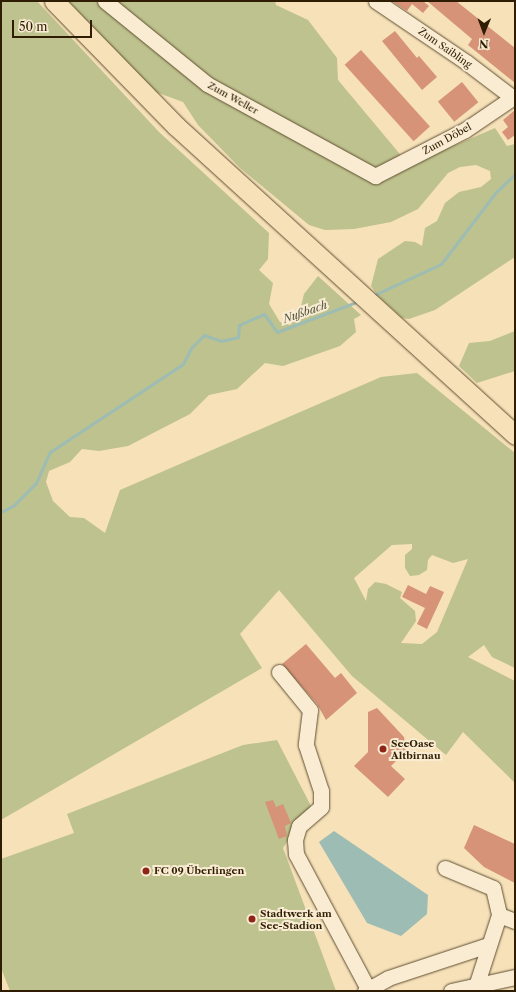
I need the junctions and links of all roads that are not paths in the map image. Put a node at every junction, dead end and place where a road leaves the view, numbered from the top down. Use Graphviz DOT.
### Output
graph roads {
  1 [pos="54,1"];
  2 [pos="105,1"];
  3 [pos="376,1"];
  4 [pos="514,97"];
  5 [pos="375,176"];
  6 [pos="515,435"];
  7 [pos="279,672"];
  8 [pos="445,868"];
  9 [pos="499,915"];
  10 [pos="515,921"];
  11 [pos="488,945"];
  12 [pos="515,977"];
  13 [pos="476,986"];
  14 [pos="367,990"];
  15 [pos="451,991"];
  1 -- 6 [label="main road"];
  2 -- 5 [label="street, Zum Weller"];
  3 -- 4 [label="street, Zum Saibling"];
  4 -- 5 [label="street, Zum Döbel"];
  7 -- 14 [label="street"];
  8 -- 9 [label="street"];
  9 -- 10 [label="street"];
  9 -- 11 [label="street"];
  11 -- 13 [label="street"];
  11 -- 14 [label="street"];
  12 -- 13 [label="street"];
  13 -- 15 [label="street"];
}
